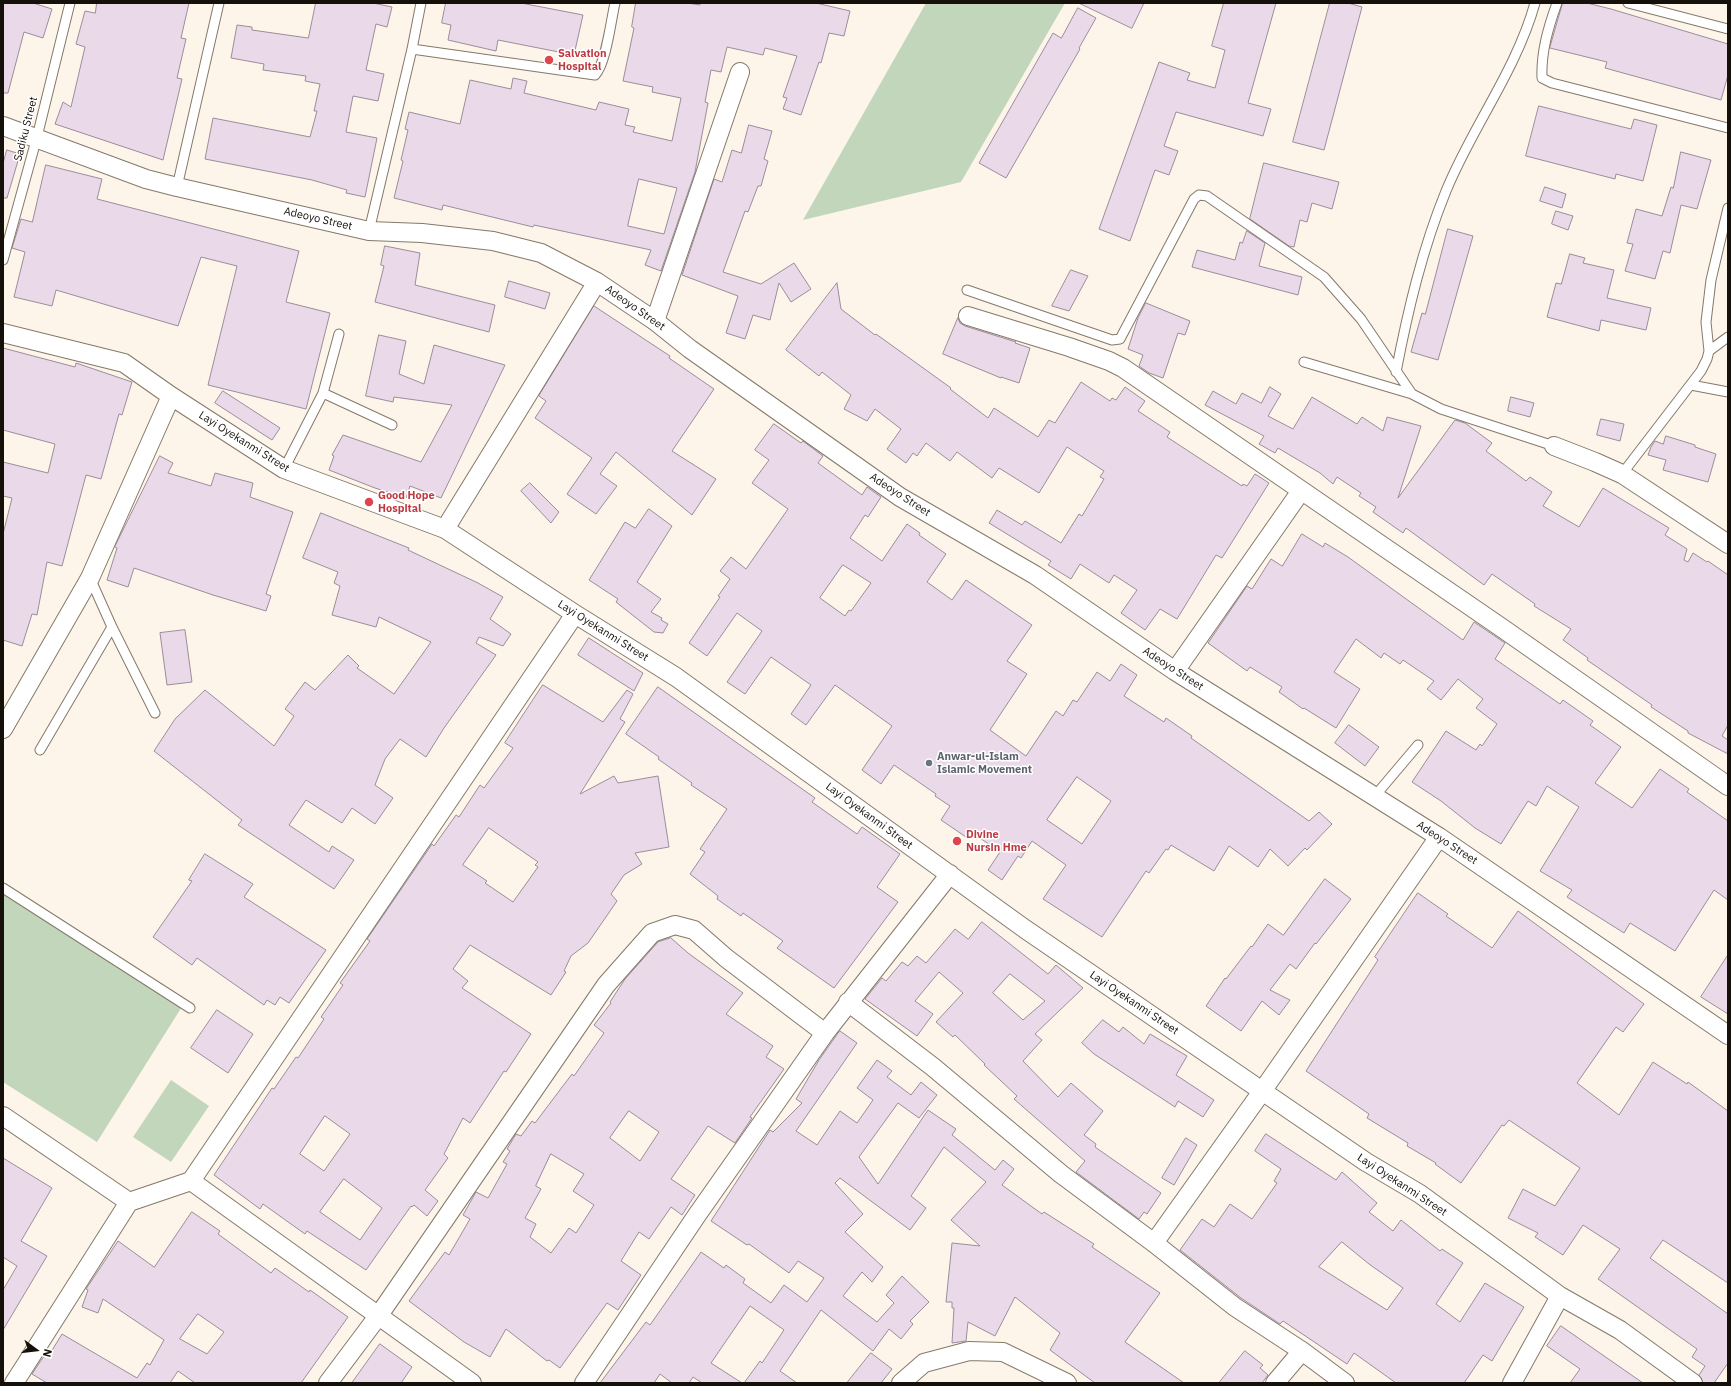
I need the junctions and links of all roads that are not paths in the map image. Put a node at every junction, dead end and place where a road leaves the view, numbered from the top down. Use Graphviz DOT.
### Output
graph roads {
  1 [pos="70,3"];
  2 [pos="219,3"];
  3 [pos="421,3"];
  4 [pos="615,3"];
  5 [pos="1535,3"];
  6 [pos="1557,3"];
  7 [pos="1628,3"];
  8 [pos="1728,28"];
  9 [pos="412,49"];
  10 [pos="740,72"];
  11 [pos="3,126"];
  12 [pos="1728,128"];
  13 [pos="37,137"];
  14 [pos="177,187"];
  15 [pos="1728,208"];
  16 [pos="369,231"];
  17 [pos="3,260"];
  18 [pos="597,282"];
  19 [pos="966,290"];
  20 [pos="968,316"];
  21 [pos="655,321"];
  22 [pos="3,332"];
  23 [pos="339,334"];
  24 [pos="1728,337"];
  25 [pos="1709,351"];
  26 [pos="1304,362"];
  27 [pos="1396,372"];
  28 [pos="1691,385"];
  29 [pos="1728,392"];
  30 [pos="323,393"];
  31 [pos="1412,394"];
  32 [pos="171,396"];
  33 [pos="392,425"];
  34 [pos="1554,446"];
  35 [pos="284,469"];
  36 [pos="1622,474"];
  37 [pos="1301,491"];
  38 [pos="445,529"];
  39 [pos="1728,544"];
  40 [pos="90,578"];
  41 [pos="575,614"];
  42 [pos="112,626"];
  43 [pos="1175,671"];
  44 [pos="155,713"];
  45 [pos="3,729"];
  46 [pos="1418,744"];
  47 [pos="40,750"];
  48 [pos="1728,786"];
  49 [pos="1374,797"];
  50 [pos="1439,836"];
  51 [pos="950,874"];
  52 [pos="3,888"];
  53 [pos="848,1002"];
  54 [pos="190,1008"];
  55 [pos="825,1033"];
  56 [pos="1728,1036"];
  57 [pos="1263,1090"];
  58 [pos="3,1116"];
  59 [pos="191,1181"];
  60 [pos="129,1202"];
  61 [pos="1154,1243"];
  62 [pos="1560,1296"];
  63 [pos="379,1315"];
  64 [pos="1302,1351"];
  65 [pos="14,1383"];
  66 [pos="328,1383"];
  67 [pos="472,1383"];
  68 [pos="584,1383"];
  69 [pos="901,1383"];
  70 [pos="1067,1383"];
  71 [pos="1275,1383"];
  72 [pos="1345,1383"];
  73 [pos="1512,1383"];
  74 [pos="1693,1383"];
  1 -- 13 [label="lane, Sadiku Street"];
  2 -- 14 [label="lane"];
  3 -- 9 [label="lane"];
  4 -- 9 [label="lane"];
  5 -- 27 [label="lane"];
  6 -- 12 [label="lane"];
  7 -- 8 [label="lane"];
  9 -- 16 [label="lane"];
  10 -- 21 [label="street"];
  11 -- 13 [label="street, Adeoyo Street"];
  13 -- 14 [label="street, Adeoyo Street"];
  13 -- 17 [label="lane, Sadiku Street"];
  14 -- 16 [label="street, Adeoyo Street"];
  15 -- 25 [label="lane"];
  16 -- 18 [label="street, Adeoyo Street"];
  18 -- 21 [label="street, Adeoyo Street"];
  18 -- 38 [label="street"];
  19 -- 27 [label="lane"];
  20 -- 37 [label="street"];
  21 -- 43 [label="street, Adeoyo Street"];
  22 -- 32 [label="street, Layi Oyekanmi Street"];
  23 -- 30 [label="lane"];
  24 -- 25 [label="lane"];
  25 -- 28 [label="lane"];
  26 -- 31 [label="lane"];
  27 -- 31 [label="lane"];
  28 -- 29 [label="lane"];
  28 -- 36 [label="lane"];
  30 -- 33 [label="lane"];
  30 -- 35 [label="lane"];
  31 -- 34 [label="lane"];
  32 -- 35 [label="street, Layi Oyekanmi Street"];
  32 -- 40 [label="street"];
  34 -- 36 [label="street"];
  35 -- 38 [label="street, Layi Oyekanmi Street"];
  36 -- 39 [label="street"];
  37 -- 43 [label="street"];
  37 -- 48 [label="street"];
  38 -- 41 [label="street, Layi Oyekanmi Street"];
  40 -- 42 [label="lane"];
  40 -- 45 [label="street"];
  41 -- 51 [label="street, Layi Oyekanmi Street"];
  41 -- 59 [label="street"];
  42 -- 44 [label="lane"];
  42 -- 47 [label="lane"];
  43 -- 49 [label="street, Adeoyo Street"];
  46 -- 49 [label="lane"];
  49 -- 50 [label="street, Adeoyo Street"];
  50 -- 56 [label="street, Adeoyo Street"];
  50 -- 57 [label="street"];
  51 -- 53 [label="street"];
  51 -- 57 [label="street, Layi Oyekanmi Street"];
  52 -- 54 [label="lane"];
  53 -- 55 [label="street"];
  53 -- 61 [label="street"];
  55 -- 63 [label="street"];
  55 -- 68 [label="street"];
  57 -- 61 [label="street"];
  57 -- 62 [label="street, Layi Oyekanmi Street"];
  58 -- 60 [label="street"];
  59 -- 60 [label="street"];
  59 -- 63 [label="street"];
  60 -- 65 [label="street"];
  61 -- 64 [label="street"];
  62 -- 73 [label="street"];
  62 -- 74 [label="street, Layi Oyekanmi Street"];
  63 -- 66 [label="street"];
  63 -- 67 [label="street"];
  64 -- 71 [label="street"];
  64 -- 72 [label="street"];
  69 -- 70 [label="street"];
}
